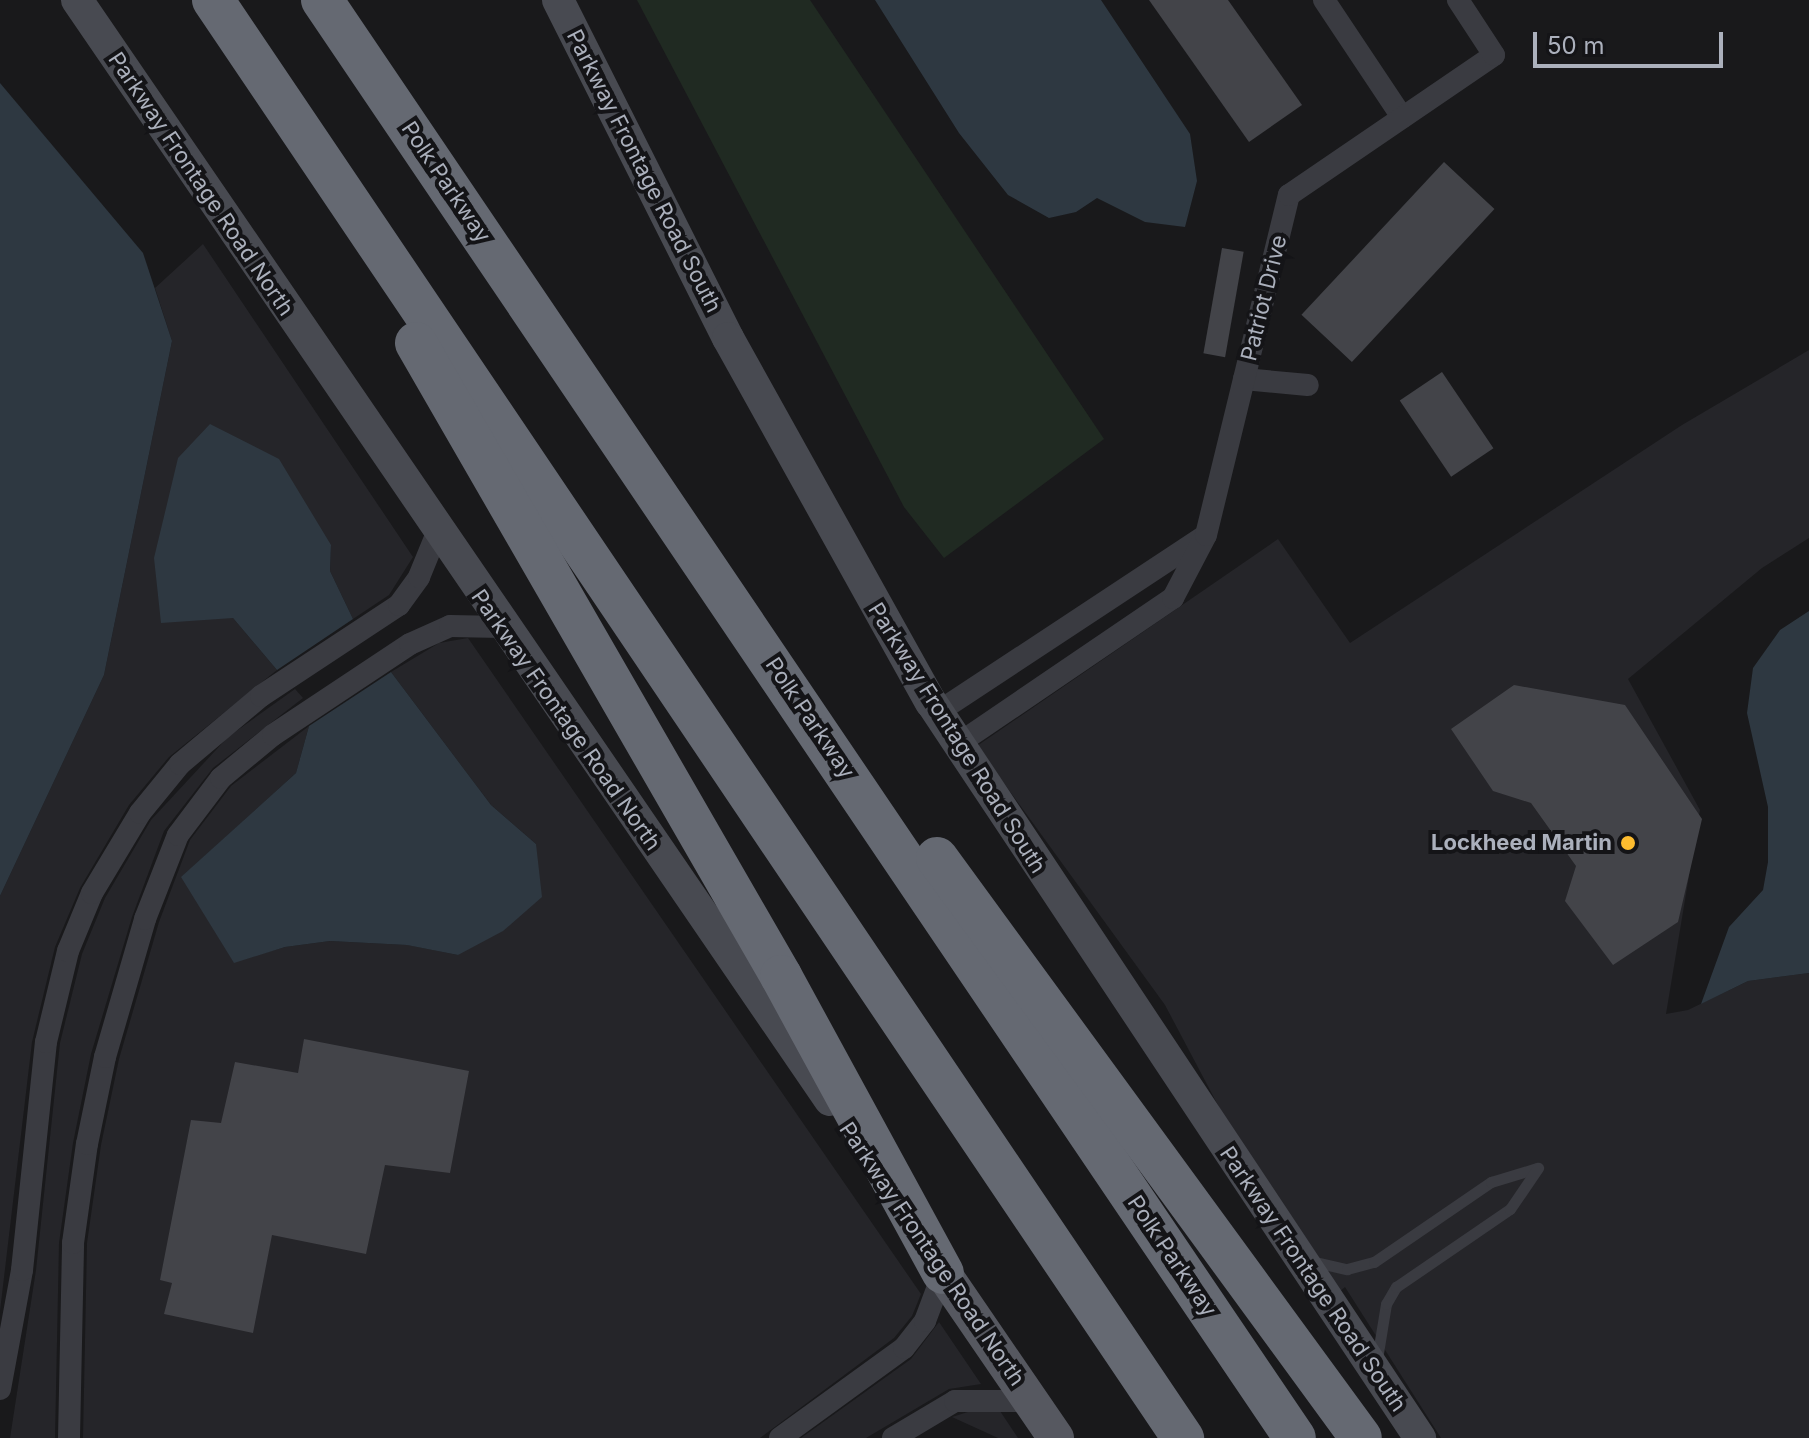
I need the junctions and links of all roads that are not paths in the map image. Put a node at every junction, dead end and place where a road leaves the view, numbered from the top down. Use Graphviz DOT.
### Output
graph roads {
  1 [pos="77,0"];
  2 [pos="213,0"];
  3 [pos="322,0"];
  4 [pos="558,0"];
  5 [pos="1324,0"];
  6 [pos="1458,0"];
  7 [pos="1402,117"];
  8 [pos="300,127"];
  9 [pos="1244,379"];
  10 [pos="1308,385"];
  11 [pos="617,432"];
  12 [pos="437,533"];
  13 [pos="1206,535"];
  14 [pos="502,627"];
  15 [pos="938,712"];
  16 [pos="958,744"];
  17 [pos="1295,1254"];
  18 [pos="943,1273"];
  19 [pos="1376,1372"];
  20 [pos="0,1389"];
  21 [pos="1031,1401"];
  22 [pos="69,1438"];
  23 [pos="780,1438"];
  24 [pos="893,1438"];
  25 [pos="1056,1438"];
  26 [pos="1183,1438"];
  27 [pos="1295,1438"];
  28 [pos="1361,1438"];
  29 [pos="1420,1438"];
  1 -- 12 [label="main road, Parkway Frontage Road North"];
  2 -- 8 [label="highway"];
  3 -- 11 [label="highway, Polk Parkway"];
  4 -- 15 [label="main road, Parkway Frontage Road South"];
  5 -- 7 [label="street"];
  6 -- 7 [label="street, Patriot Drive"];
  7 -- 9 [label="street, Patriot Drive"];
  8 -- 18 [label="highway"];
  8 -- 26 [label="highway"];
  9 -- 10 [label="street"];
  9 -- 13 [label="street, Patriot Drive"];
  11 -- 27 [label="highway, Polk Parkway"];
  11 -- 28 [label="highway"];
  12 -- 14 [label="main road, Parkway Frontage Road North"];
  12 -- 20 [label="street"];
  13 -- 15 [label="street"];
  13 -- 16 [label="street, Patriot Drive"];
  14 -- 18 [label="main road, Parkway Frontage Road North"];
  14 -- 22 [label="street"];
  15 -- 16 [label="main road, Parkway Frontage Road South"];
  16 -- 17 [label="main road, Parkway Frontage Road South"];
  17 -- 19 [label="main road, Parkway Frontage Road South"];
  17 -- 19 [label="lane"];
  18 -- 21 [label="main road, Parkway Frontage Road North"];
  18 -- 23 [label="street"];
  19 -- 29 [label="main road, Parkway Frontage Road South"];
  21 -- 24 [label="street"];
  21 -- 25 [label="main road, Parkway Frontage Road North"];
}
